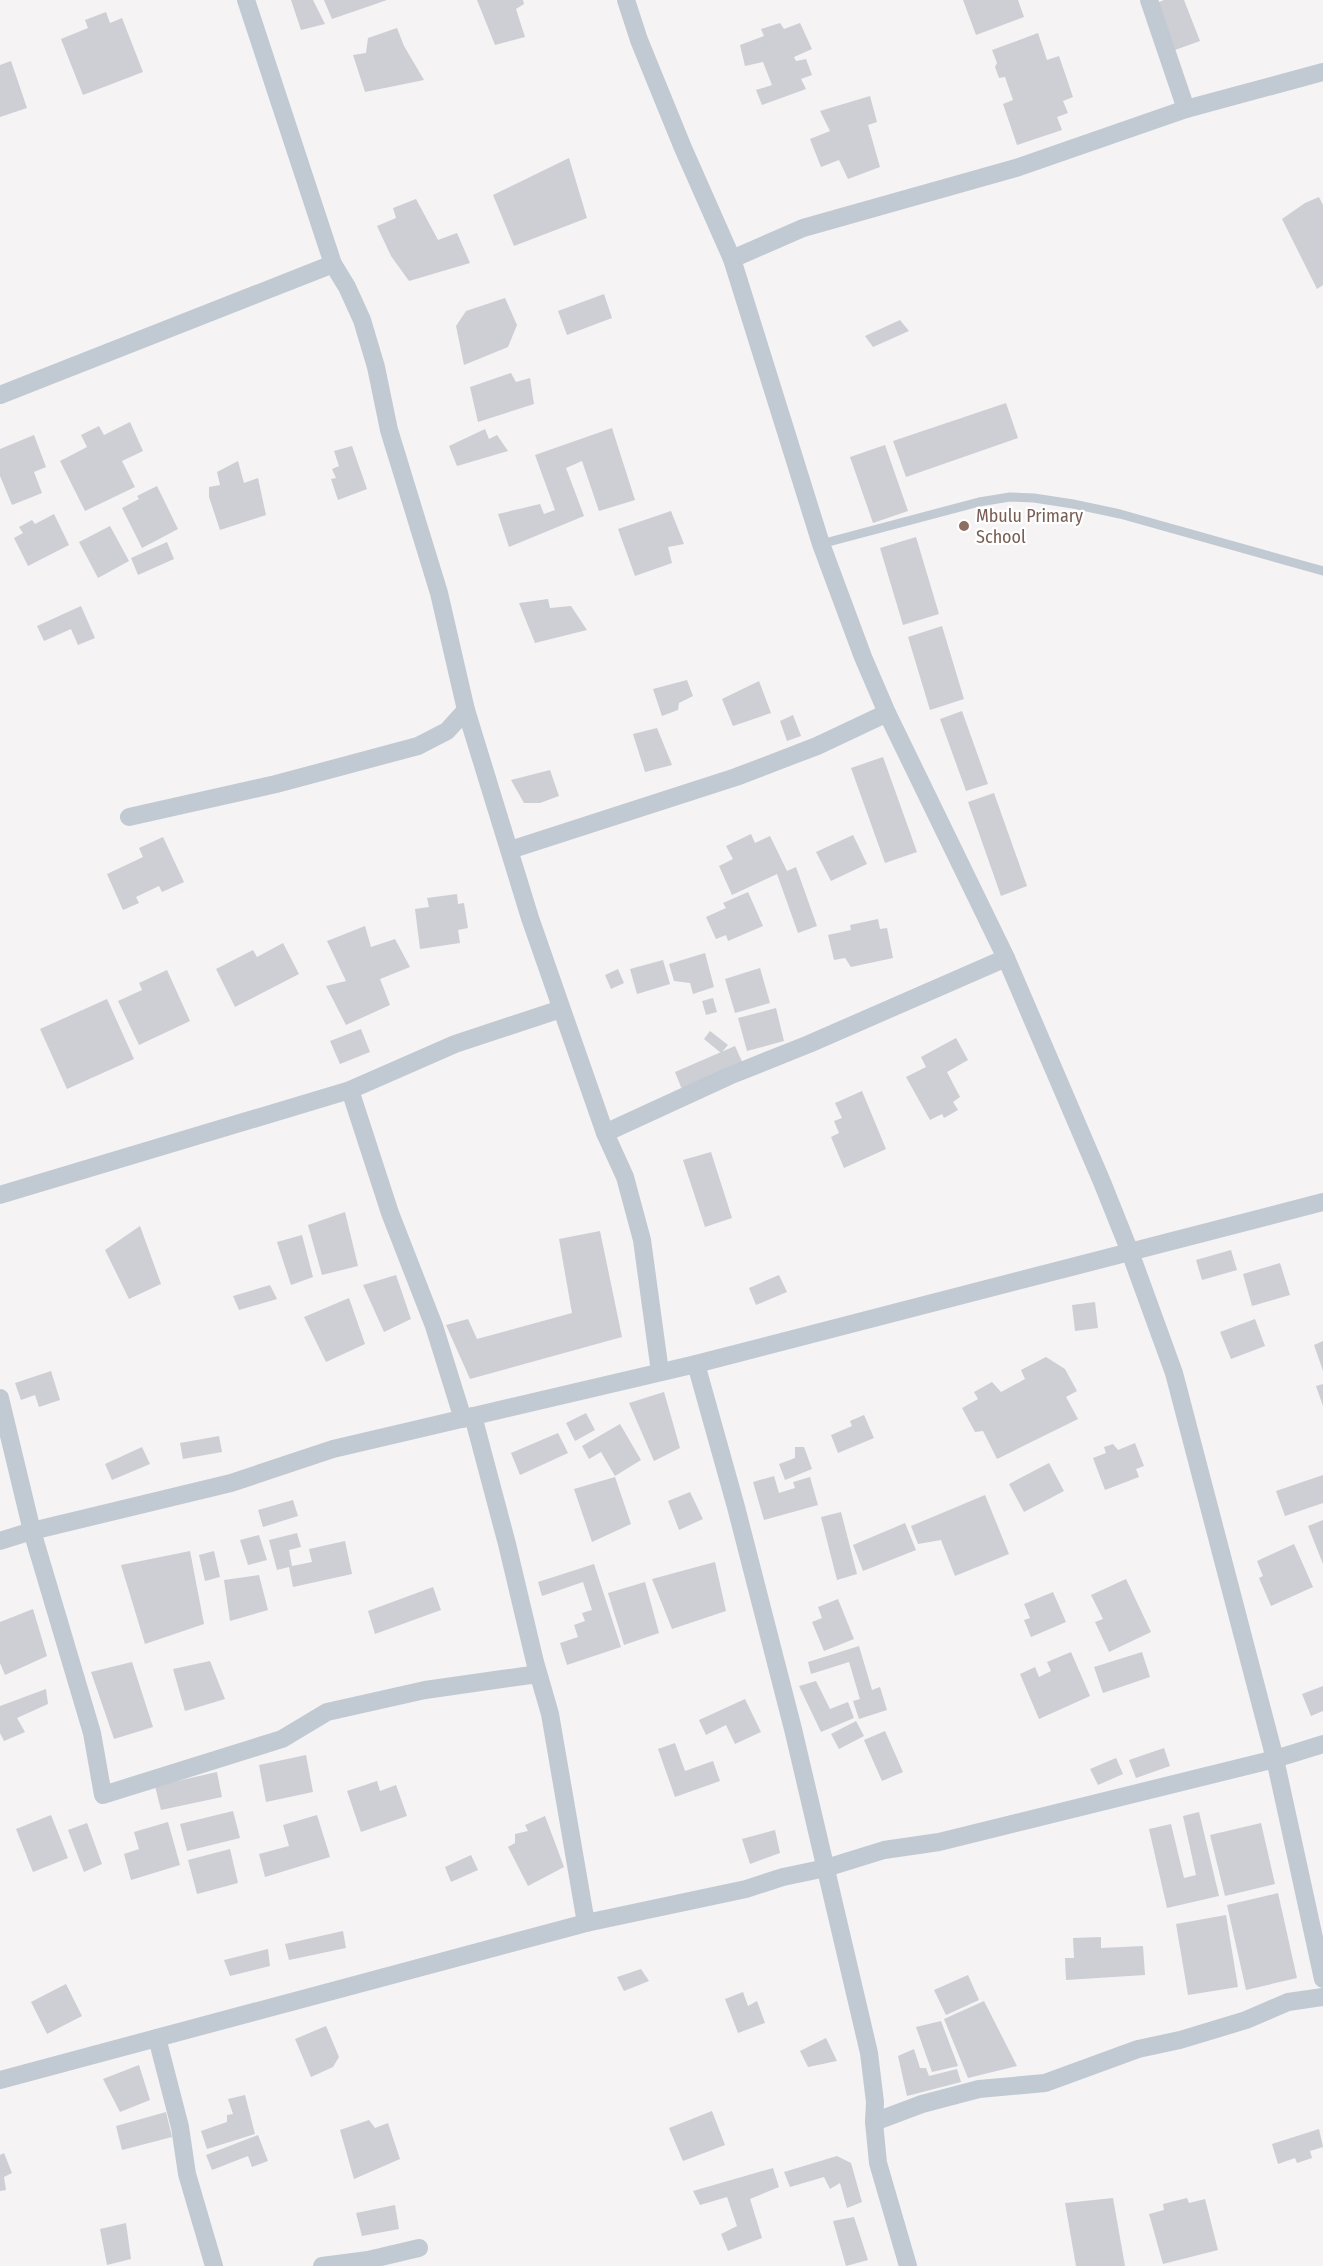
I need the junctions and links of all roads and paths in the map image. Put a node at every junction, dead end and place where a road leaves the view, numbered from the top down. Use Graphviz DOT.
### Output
graph roads {
  1 [pos="246,0"];
  2 [pos="626,0"];
  3 [pos="1149,0"];
  4 [pos="1323,72"];
  5 [pos="1186,110"];
  6 [pos="732,259"];
  7 [pos="333,264"];
  8 [pos="0,395"];
  9 [pos="821,544"];
  10 [pos="1323,571"];
  11 [pos="466,710"];
  12 [pos="887,713"];
  13 [pos="129,817"];
  14 [pos="510,850"];
  15 [pos="1006,958"];
  16 [pos="561,1009"];
  17 [pos="350,1090"];
  18 [pos="605,1133"];
  19 [pos="0,1195"];
  20 [pos="1323,1202"];
  21 [pos="1130,1252"];
  22 [pos="696,1364"];
  23 [pos="660,1371"];
  24 [pos="0,1398"];
  25 [pos="468,1417"];
  26 [pos="32,1531"];
  27 [pos="0,1541"];
  28 [pos="538,1674"];
  29 [pos="1323,1744"];
  30 [pos="1275,1759"];
  31 [pos="826,1868"];
  32 [pos="586,1923"];
  33 [pos="1323,1979"];
  34 [pos="1323,1997"];
  35 [pos="157,2038"];
  36 [pos="0,2080"];
  37 [pos="874,2122"];
  38 [pos="418,2248"];
  39 [pos="214,2266"];
  40 [pos="322,2266"];
  41 [pos="908,2266"];
  1 -- 7 [label="street"];
  2 -- 6 [label="street"];
  3 -- 5 [label="street"];
  4 -- 5 [label="street"];
  5 -- 6 [label="street"];
  6 -- 9 [label="street"];
  7 -- 8 [label="street"];
  7 -- 11 [label="street"];
  9 -- 10 [label="lane"];
  9 -- 12 [label="street"];
  11 -- 13 [label="street"];
  11 -- 14 [label="street"];
  12 -- 14 [label="street"];
  12 -- 15 [label="street"];
  14 -- 16 [label="street"];
  15 -- 18 [label="street"];
  15 -- 21 [label="street"];
  16 -- 17 [label="street"];
  16 -- 18 [label="street"];
  17 -- 19 [label="street"];
  17 -- 25 [label="street"];
  18 -- 23 [label="street"];
  20 -- 21 [label="street"];
  21 -- 22 [label="street"];
  21 -- 30 [label="street"];
  22 -- 23 [label="street"];
  22 -- 31 [label="street"];
  23 -- 25 [label="street"];
  24 -- 26 [label="street"];
  25 -- 26 [label="street"];
  25 -- 28 [label="street"];
  26 -- 27 [label="street"];
  26 -- 28 [label="street"];
  28 -- 32 [label="street"];
  29 -- 30 [label="street"];
  30 -- 31 [label="street"];
  30 -- 33 [label="street"];
  31 -- 32 [label="street"];
  31 -- 37 [label="street"];
  32 -- 35 [label="street"];
  34 -- 37 [label="street"];
  35 -- 36 [label="street"];
  35 -- 39 [label="street"];
  37 -- 41 [label="street"];
  38 -- 40 [label="street"];
}
